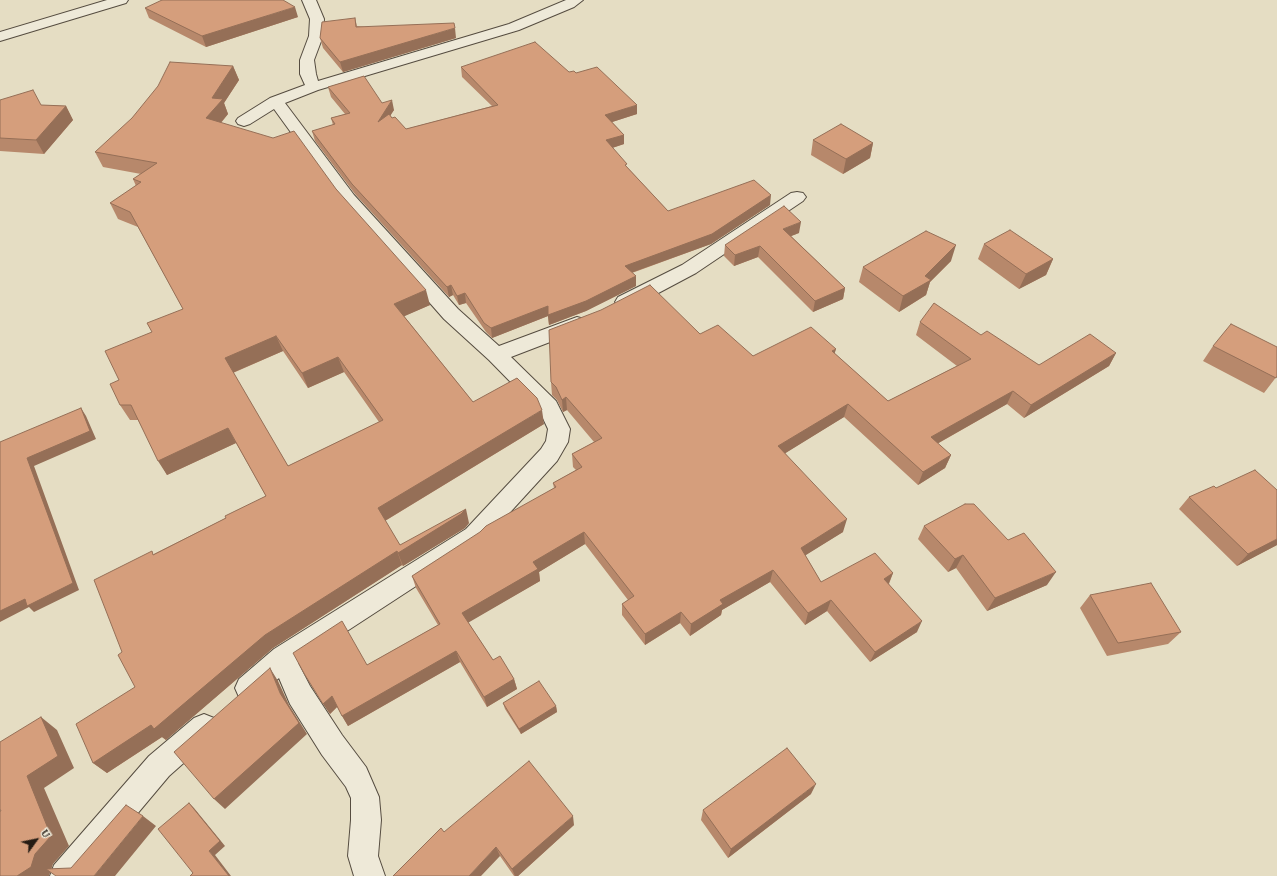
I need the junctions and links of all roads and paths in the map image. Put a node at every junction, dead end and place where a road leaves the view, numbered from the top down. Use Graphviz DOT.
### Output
graph roads {
  1 [pos="122,0"];
  2 [pos="309,0"];
  3 [pos="569,1"];
  4 [pos="0,37"];
  5 [pos="313,87"];
  6 [pos="276,101"];
  7 [pos="244,121"];
  8 [pos="797,197"];
  9 [pos="496,355"];
  10 [pos="283,658"];
  11 [pos="65,876"];
  12 [pos="370,876"];
  1 -- 4 [label="street"];
  2 -- 5 [label="street"];
  3 -- 5 [label="street"];
  5 -- 6 [label="street"];
  6 -- 7 [label="street"];
  6 -- 9 [label="street"];
  8 -- 9 [label="street"];
  9 -- 10 [label="street"];
  10 -- 11 [label="street"];
  10 -- 12 [label="street"];
}
